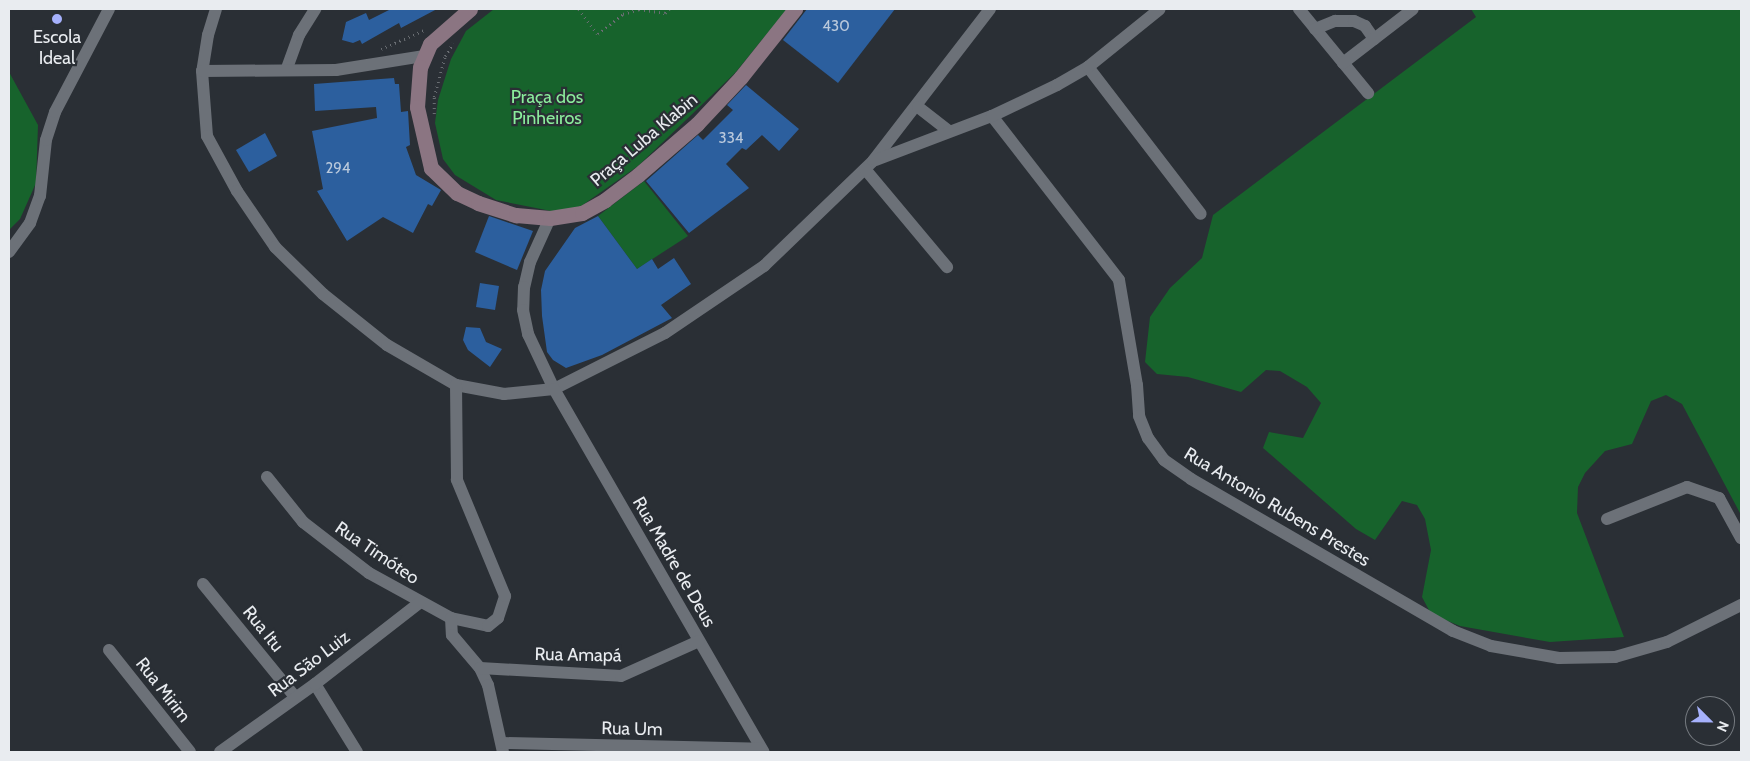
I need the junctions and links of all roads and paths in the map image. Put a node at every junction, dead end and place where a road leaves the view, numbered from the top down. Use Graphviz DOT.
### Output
graph roads {
  1 [pos="109,9"];
  2 [pos="216,9"];
  3 [pos="315,9"];
  4 [pos="470,9"];
  5 [pos="579,9"];
  6 [pos="669,9"];
  7 [pos="795,9"];
  8 [pos="990,9"];
  9 [pos="1160,9"];
  10 [pos="1300,9"];
  11 [pos="1413,9"];
  12 [pos="429,28"];
  13 [pos="1315,29"];
  14 [pos="1374,39"];
  15 [pos="454,41"];
  16 [pos="376,51"];
  17 [pos="424,56"];
  18 [pos="1343,63"];
  19 [pos="1088,67"];
  20 [pos="287,68"];
  21 [pos="202,70"];
  22 [pos="1368,94"];
  23 [pos="918,107"];
  24 [pos="434,115"];
  25 [pos="992,116"];
  26 [pos="947,130"];
  27 [pos="869,165"];
  28 [pos="1202,214"];
  29 [pos="550,218"];
  30 [pos="9,252"];
  31 [pos="947,267"];
  32 [pos="456,385"];
  33 [pos="554,389"];
  34 [pos="267,477"];
  35 [pos="1607,519"];
  36 [pos="1741,538"];
  37 [pos="203,584"];
  38 [pos="419,603"];
  39 [pos="1741,605"];
  40 [pos="451,618"];
  41 [pos="699,641"];
  42 [pos="109,650"];
  43 [pos="480,668"];
  44 [pos="315,684"];
  45 [pos="295,697"];
  46 [pos="503,748"];
  47 [pos="618,749"];
  48 [pos="762,751"];
  49 [pos="190,752"];
  50 [pos="220,752"];
  51 [pos="357,752"];
  1 -- 30 [label="street"];
  2 -- 21 [label="street"];
  3 -- 20 [label="street"];
  4 -- 17 [label="main road, Praça Luba Klabin"];
  5 -- 6 [label="path"];
  7 -- 29 [label="main road, Praça Luba Klabin"];
  8 -- 23 [label="street"];
  9 -- 19 [label="street"];
  10 -- 13 [label="street"];
  11 -- 14 [label="street"];
  12 -- 16 [label="path"];
  13 -- 14 [label="street"];
  13 -- 18 [label="street"];
  14 -- 18 [label="street"];
  15 -- 24 [label="path"];
  17 -- 20 [label="street"];
  17 -- 29 [label="main road, Praça Luba Klabin"];
  18 -- 22 [label="street"];
  19 -- 25 [label="street"];
  19 -- 28 [label="street"];
  20 -- 21 [label="street"];
  21 -- 32 [label="street"];
  23 -- 26 [label="street"];
  23 -- 27 [label="street"];
  25 -- 26 [label="street"];
  25 -- 39 [label="street, Rua Antonio Rubens Prestes"];
  26 -- 27 [label="street"];
  27 -- 31 [label="street"];
  27 -- 33 [label="street"];
  29 -- 33 [label="street, Rua Madre de Deus"];
  32 -- 33 [label="street"];
  32 -- 40 [label="street, Rua Timóteo"];
  33 -- 41 [label="street, Rua Madre de Deus"];
  34 -- 38 [label="street, Rua Timóteo"];
  35 -- 36 [label="street"];
  37 -- 45 [label="street, Rua Itu"];
  38 -- 40 [label="street, Rua Timóteo"];
  38 -- 44 [label="street, Rua São Luiz"];
  40 -- 43 [label="street"];
  41 -- 43 [label="street, Rua Amapá"];
  41 -- 48 [label="street, Rua Madre de Deus"];
  42 -- 49 [label="street, Rua Mirim"];
  43 -- 46 [label="street"];
  44 -- 45 [label="street, Rua São Luiz"];
  44 -- 51 [label="street"];
  45 -- 50 [label="street, Rua São Luiz"];
  46 -- 47 [label="street, Rua Um"];
  47 -- 48 [label="street, Rua Um"];
}
